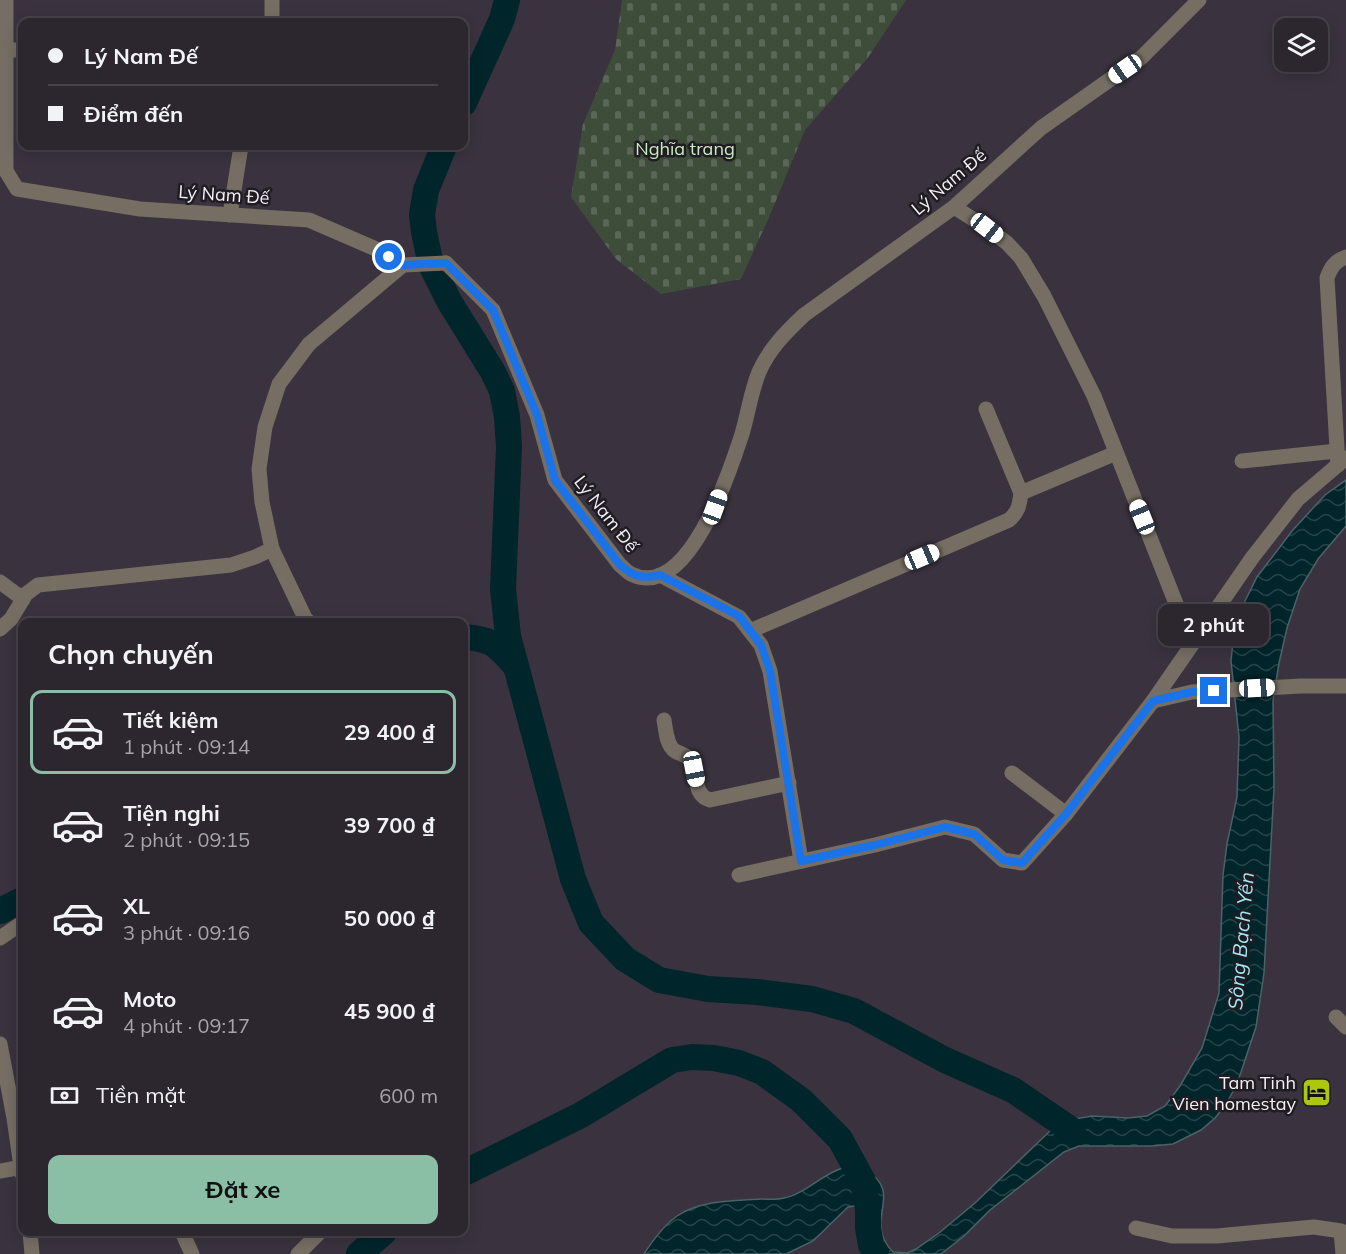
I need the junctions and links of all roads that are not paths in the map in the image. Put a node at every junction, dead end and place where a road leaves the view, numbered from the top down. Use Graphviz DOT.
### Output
graph roads {
  1 [pos="6,0"];
  2 [pos="272,0"];
  3 [pos="1199,0"];
  4 [pos="272,18"];
  5 [pos="6,50"];
  6 [pos="18,50"];
  7 [pos="240,150"];
  8 [pos="0,189"];
  9 [pos="17,189"];
  10 [pos="954,207"];
  11 [pos="230,215"];
  12 [pos="1346,257"];
  13 [pos="403,265"];
  14 [pos="986,409"];
  15 [pos="1116,453"];
  16 [pos="1340,458"];
  17 [pos="1242,461"];
  18 [pos="1022,493"];
  19 [pos="272,549"];
  20 [pos="660,575"];
  21 [pos="0,582"];
  22 [pos="23,599"];
  23 [pos="305,618"];
  24 [pos="0,629"];
  25 [pos="750,631"];
  26 [pos="1192,644"];
  27 [pos="1346,686"];
  28 [pos="1153,701"];
  29 [pos="664,720"];
  30 [pos="1012,773"];
  31 [pos="789,783"];
  32 [pos="1066,814"];
  33 [pos="801,861"];
  34 [pos="739,875"];
  35 [pos="18,926"];
  36 [pos="0,938"];
  37 [pos="0,1044"];
  38 [pos="18,1144"];
  39 [pos="18,1170"];
  40 [pos="0,1171"];
  41 [pos="1136,1228"];
  42 [pos="30,1236"];
  43 [pos="184,1236"];
  44 [pos="316,1236"];
  45 [pos="32,1254"];
  46 [pos="192,1254"];
  47 [pos="298,1254"];
  48 [pos="1343,1254"];
  1 -- 5 [label="street"];
  2 -- 4 [label="street"];
  3 -- 10 [label="street, Lý Nam Đế"];
  5 -- 6 [label="street"];
  5 -- 9 [label="street"];
  7 -- 11 [label="street"];
  8 -- 9 [label="street, Lý Nam Đế"];
  9 -- 11 [label="street, Lý Nam Đế"];
  10 -- 15 [label="street"];
  10 -- 20 [label="street, Lý Nam Đế"];
  11 -- 13 [label="street, Lý Nam Đế"];
  12 -- 16 [label="street"];
  13 -- 19 [label="street"];
  13 -- 20 [label="street, Lý Nam Đế"];
  14 -- 18 [label="street"];
  15 -- 18 [label="street"];
  15 -- 26 [label="street"];
  16 -- 17 [label="street"];
  16 -- 26 [label="street"];
  18 -- 25 [label="street"];
  19 -- 22 [label="street"];
  19 -- 23 [label="street"];
  20 -- 25 [label="street"];
  21 -- 22 [label="street"];
  22 -- 24 [label="street"];
  25 -- 31 [label="street"];
  26 -- 28 [label="street"];
  27 -- 28 [label="street"];
  28 -- 32 [label="street"];
  29 -- 31 [label="street"];
  30 -- 32 [label="street"];
  31 -- 33 [label="street"];
  32 -- 33 [label="street"];
  33 -- 34 [label="street"];
  35 -- 36 [label="street"];
  37 -- 38 [label="street"];
  39 -- 40 [label="street"];
  41 -- 48 [label="street"];
  42 -- 45 [label="street"];
  43 -- 46 [label="street"];
  44 -- 47 [label="street"];
}
